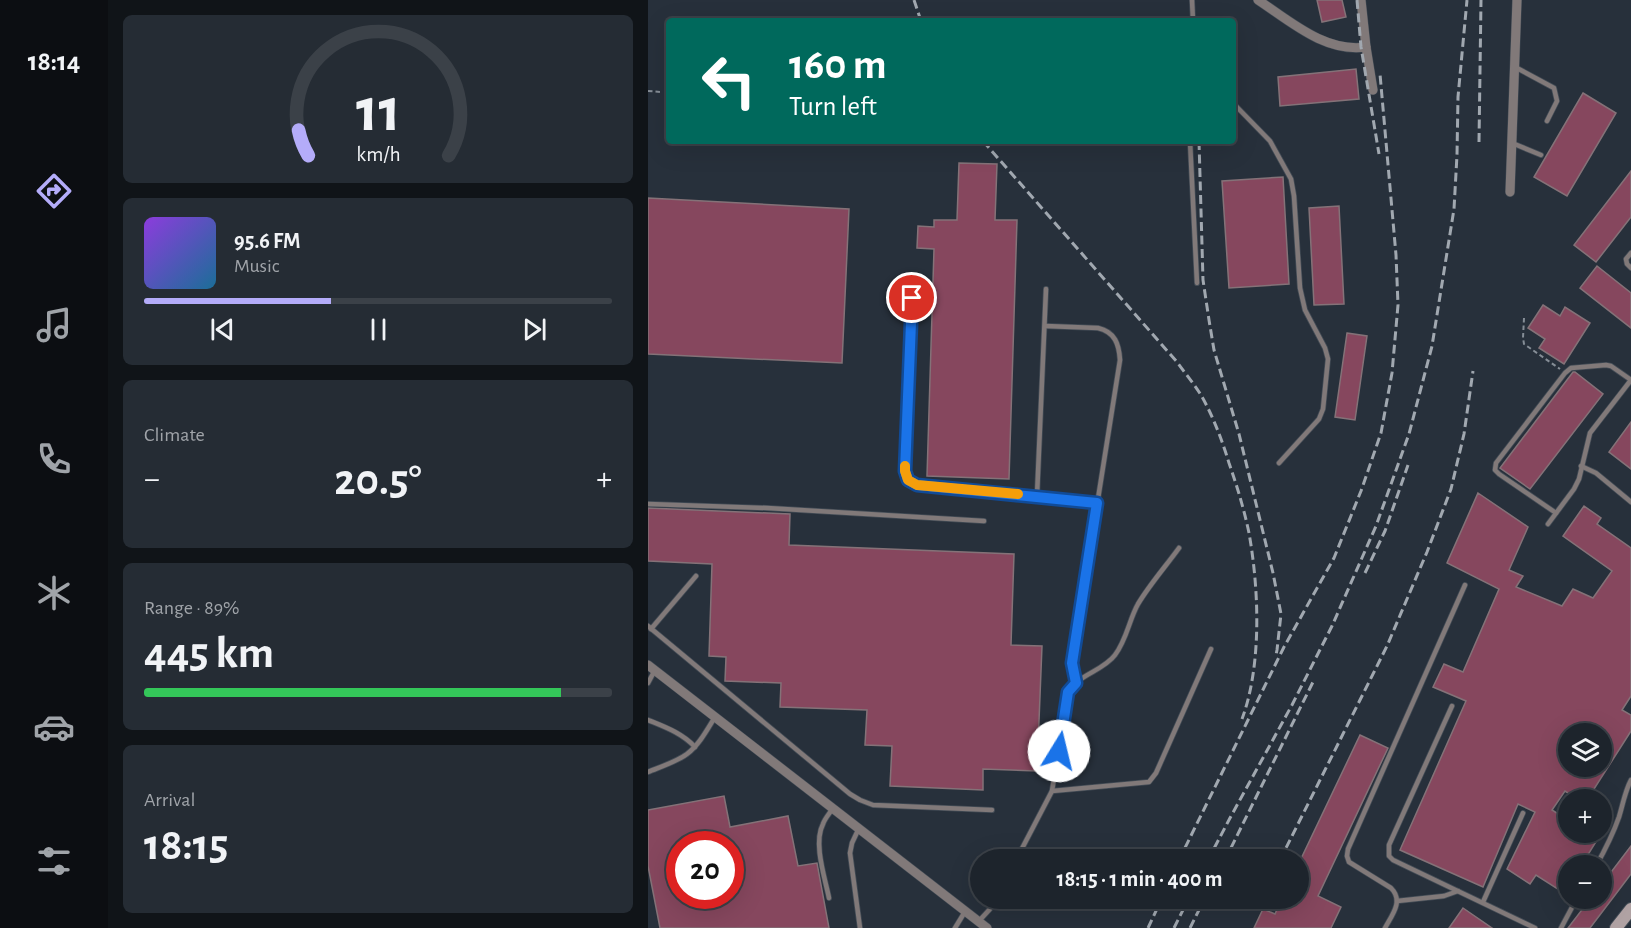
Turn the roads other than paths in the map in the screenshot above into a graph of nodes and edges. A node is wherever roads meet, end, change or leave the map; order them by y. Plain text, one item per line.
1 (1192, 0) edge
2 (1258, 0) edge
3 (1361, 0) edge
4 (1517, 0) edge
5 (1192, 18) edge
6 (1366, 47) junction
7 (1515, 67) junction
8 (1372, 90) dead end
9 (1236, 106) edge
10 (1547, 121) dead end
11 (1512, 143) junction
12 (1190, 144) edge
13 (1541, 155) dead end
14 (1510, 192) dead end
15 (1631, 253) edge
16 (1631, 268) edge
17 (913, 276) dead end
18 (1197, 283) dead end
19 (1046, 289) dead end
20 (1045, 326) junction
21 (1631, 380) edge
22 (1278, 463) dead end
23 (1581, 466) junction
24 (1037, 496) junction
25 (1630, 500) edge
26 (1097, 503) junction
27 (648, 504) edge
28 (1556, 513) junction
29 (984, 521) dead end
30 (1548, 524) dead end
31 (1179, 548) dead end
32 (696, 576) dead end
33 (1465, 585) dead end
34 (650, 627) edge
35 (1211, 649) dead end
36 (652, 668) edge
37 (648, 682) edge
38 (1076, 683) junction
39 (1452, 706) dead end
40 (715, 717) junction
41 (648, 720) edge
42 (695, 747) junction
43 (648, 772) edge
44 (1631, 780) edge
45 (1052, 791) junction
46 (833, 808) junction
47 (992, 810) dead end
48 (1522, 813) dead end
49 (859, 828) junction
50 (1022, 849) edge
51 (1602, 855) edge
52 (1458, 891) junction
53 (829, 898) dead end
54 (1397, 901) junction
55 (1483, 902) junction
56 (990, 909) edge
57 (1571, 909) edge
58 (1631, 909) edge
59 (966, 910) junction
60 (979, 921) junction
61 (860, 928) edge
62 (955, 928) edge
63 (987, 928) edge
64 (1384, 928) edge
65 (1535, 928) edge
66 (1561, 928) edge
67 (1616, 928) edge

1 - 5 lane
2 - 6 street
3 - 6 street
4 - 7 street
6 - 8 street
7 - 10 lane
7 - 11 street
9 - 22 lane
11 - 13 lane
11 - 14 street
12 - 18 lane
15 - 16 lane
17 - 24 lane
19 - 20 lane
20 - 24 lane
20 - 26 lane
21 - 23 lane
21 - 28 lane
23 - 25 lane
23 - 28 lane
24 - 26 lane
26 - 38 lane
27 - 29 lane
28 - 30 lane
31 - 38 lane
32 - 34 lane
33 - 54 lane
34 - 47 lane
35 - 45 lane
36 - 37 lane
36 - 40 street
38 - 45 lane
39 - 52 lane
40 - 42 lane
40 - 46 street
41 - 42 lane
42 - 43 lane
44 - 51 lane
45 - 50 lane
46 - 49 street
46 - 53 lane
48 - 55 lane
49 - 59 street
49 - 61 lane
52 - 54 lane
52 - 55 lane
54 - 64 lane
55 - 65 lane
56 - 60 lane
57 - 66 lane
58 - 67 main road
59 - 60 street
59 - 62 lane
60 - 63 street

